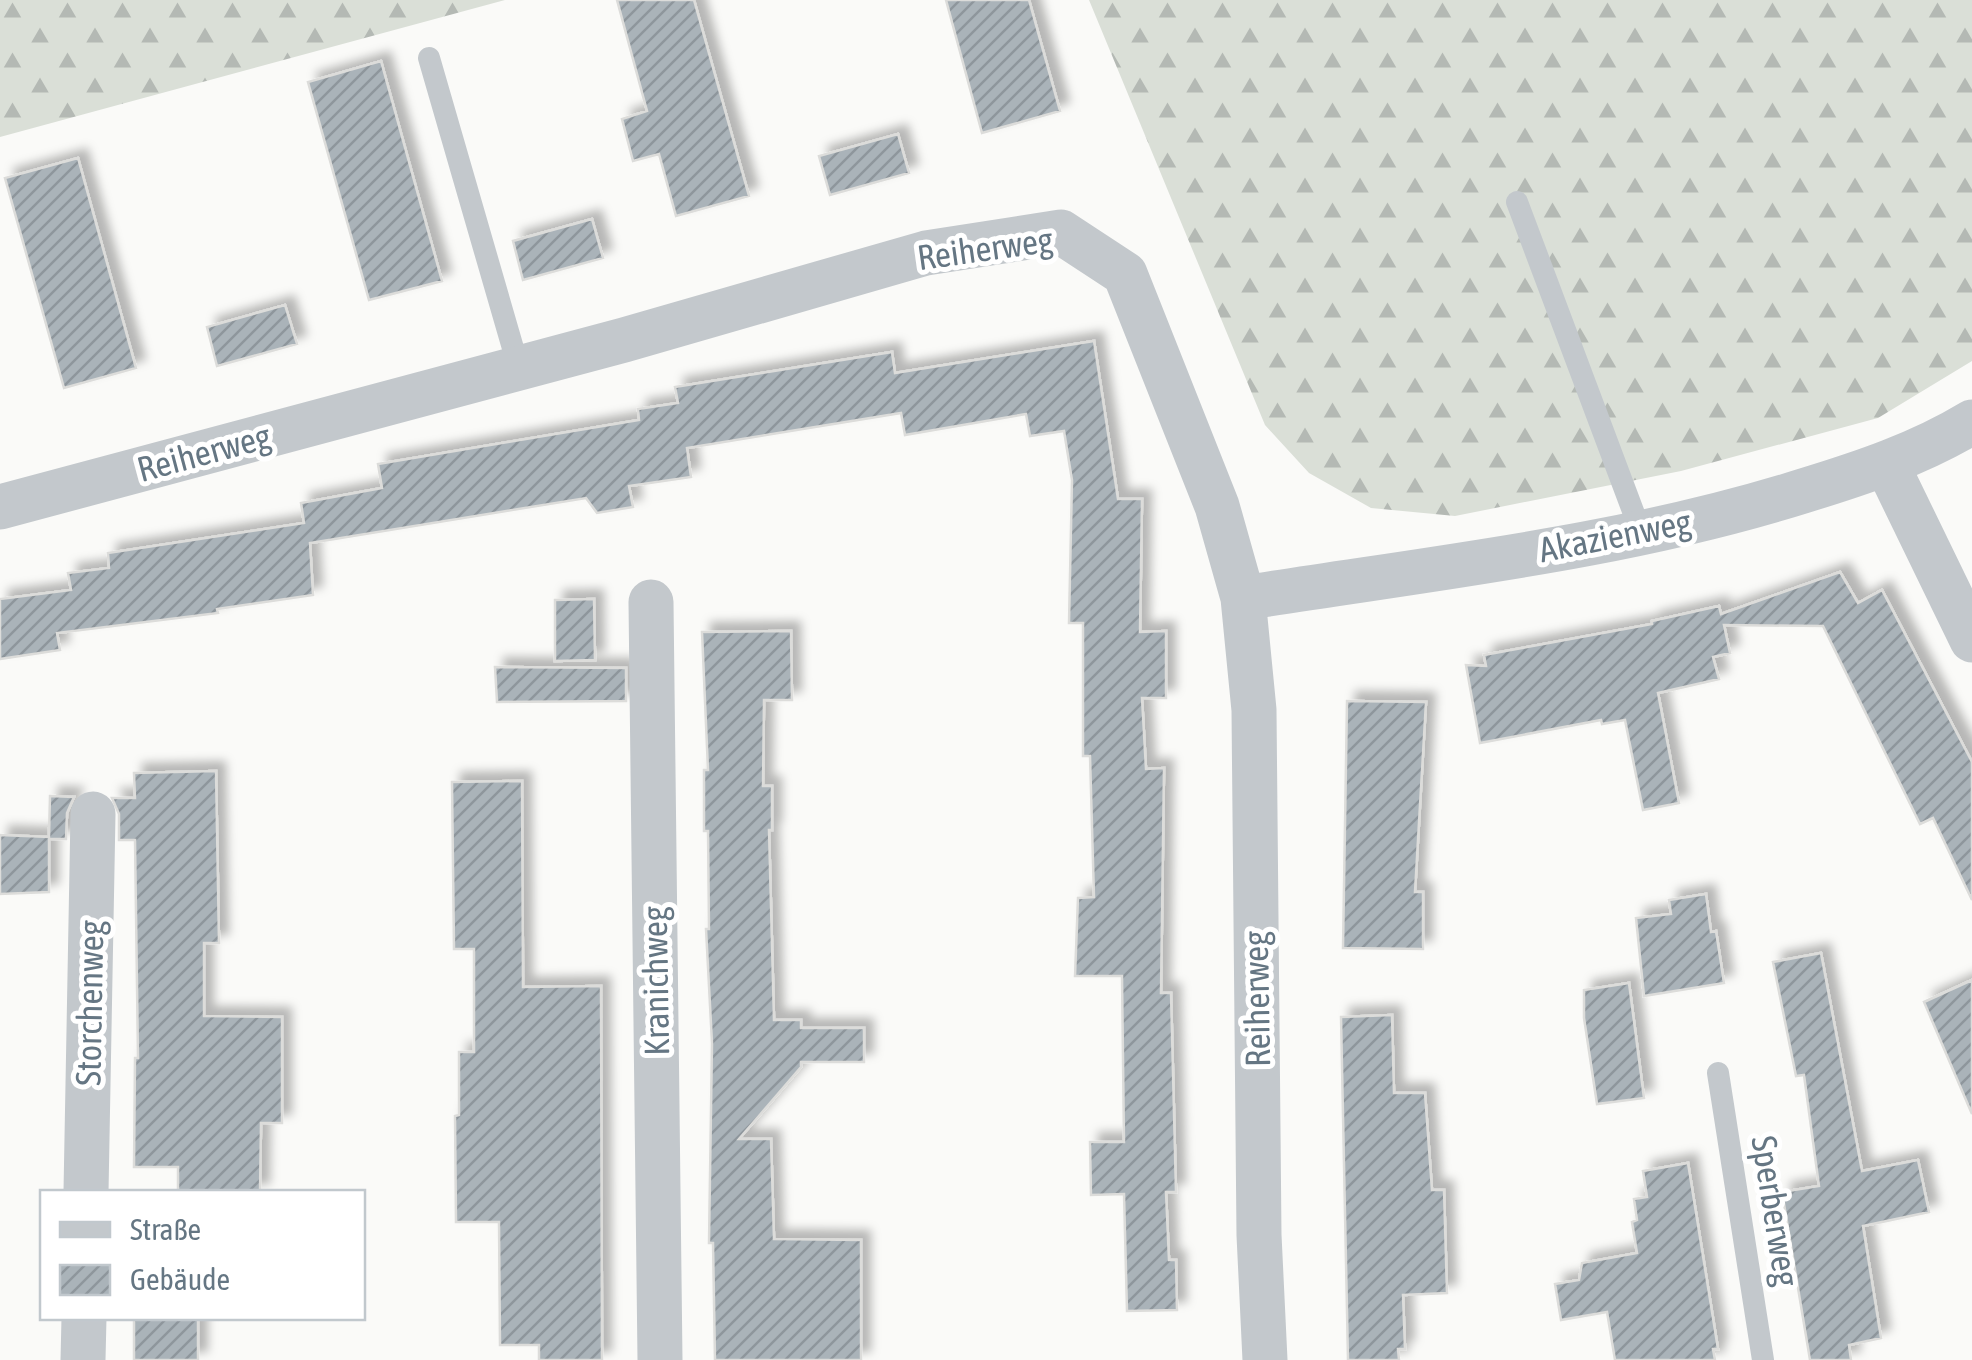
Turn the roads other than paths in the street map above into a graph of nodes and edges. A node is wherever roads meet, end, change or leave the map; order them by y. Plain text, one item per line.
1 (430, 58) dead end
2 (1517, 202) dead end
3 (519, 368) junction
4 (1972, 422) edge
5 (1887, 465) junction
6 (0, 507) edge
7 (1642, 535) junction
8 (1243, 598) junction
9 (652, 602) dead end
10 (1972, 640) edge
11 (93, 814) dead end
12 (1718, 1073) dead end
13 (86, 1190) edge
14 (84, 1320) edge
15 (83, 1360) edge
16 (660, 1360) edge
17 (1265, 1360) edge
18 (1764, 1360) edge

1 - 3 lane
2 - 7 lane
3 - 6 street, Reiherweg
3 - 8 street, Reiherweg
4 - 5 street, Akazienweg
5 - 7 street, Akazienweg
5 - 10 street
7 - 8 street, Akazienweg
8 - 17 street, Reiherweg
9 - 16 street, Kranichweg
11 - 13 street, Storchenweg
12 - 18 lane, Sperberweg
14 - 15 street

